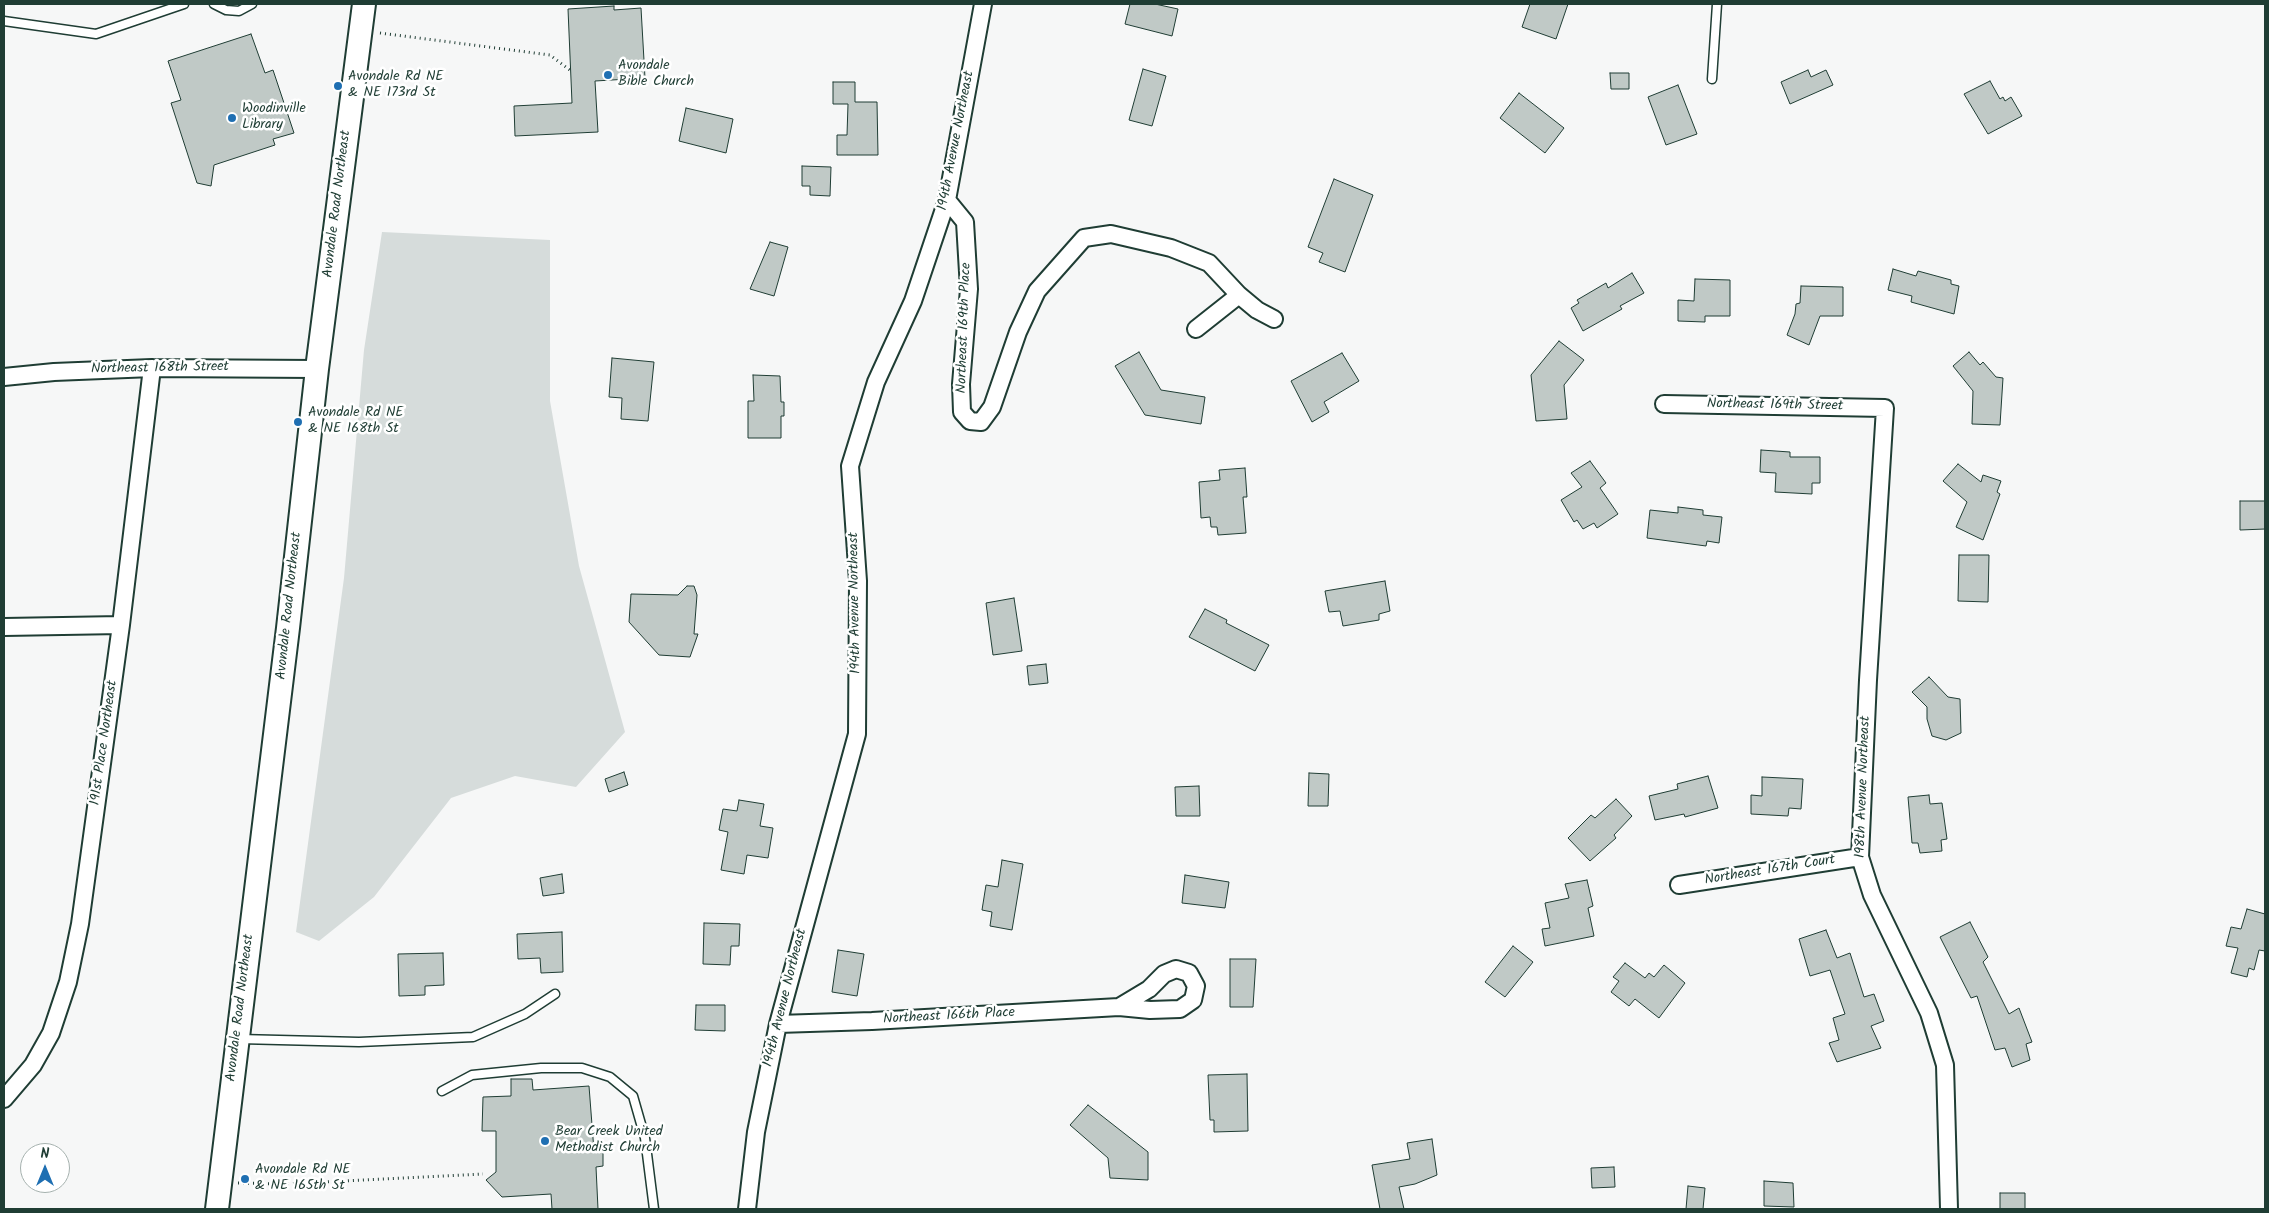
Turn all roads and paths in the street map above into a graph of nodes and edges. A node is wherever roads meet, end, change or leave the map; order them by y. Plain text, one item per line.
1 (184, 4) edge
2 (214, 4) edge
3 (252, 4) edge
4 (364, 4) edge
5 (983, 4) edge
6 (1716, 4) edge
7 (4, 20) edge
8 (376, 33) dead end
9 (571, 71) dead end
10 (1712, 79) dead end
11 (948, 200) junction
12 (1239, 295) junction
13 (1274, 319) dead end
14 (1196, 329) dead end
15 (152, 368) junction
16 (317, 369) junction
17 (4, 377) edge
18 (1664, 404) dead end
19 (1885, 408) joint
20 (121, 625) junction
21 (4, 627) edge
22 (1860, 857) junction
23 (1679, 885) dead end
24 (555, 994) dead end
25 (1119, 1007) dead end
26 (778, 1024) junction
27 (237, 1039) junction
28 (442, 1091) dead end
29 (4, 1099) edge
30 (483, 1174) dead end
31 (220, 1183) junction
32 (217, 1209) edge
33 (654, 1209) edge
34 (747, 1209) edge
35 (1949, 1209) edge

1 - 7 lane
2 - 3 lane
4 - 16 main road, Avondale Road Northeast
5 - 11 street, 194th Avenue Northeast
6 - 10 lane
8 - 9 path
11 - 12 street, Northeast 169th Place
11 - 26 street, 194th Avenue Northeast
12 - 13 street, Northeast 169th Place
12 - 14 street
15 - 16 street, Northeast 168th Street
15 - 17 street, Northeast 168th Street
15 - 20 street, 191st Place Northeast
16 - 27 main road, Avondale Road Northeast
18 - 19 street, Northeast 169th Street
19 - 22 street, 198th Avenue Northeast
20 - 21 street
20 - 29 street, 191st Place Northeast
22 - 23 street, Northeast 167th Court
22 - 35 street, 198th Avenue Northeast
24 - 27 lane
25 - 26 street, Northeast 166th Place
26 - 34 street, 194th Avenue Northeast
27 - 31 main road, Avondale Road Northeast
28 - 33 lane
30 - 31 path
31 - 32 main road, Avondale Road Northeast

